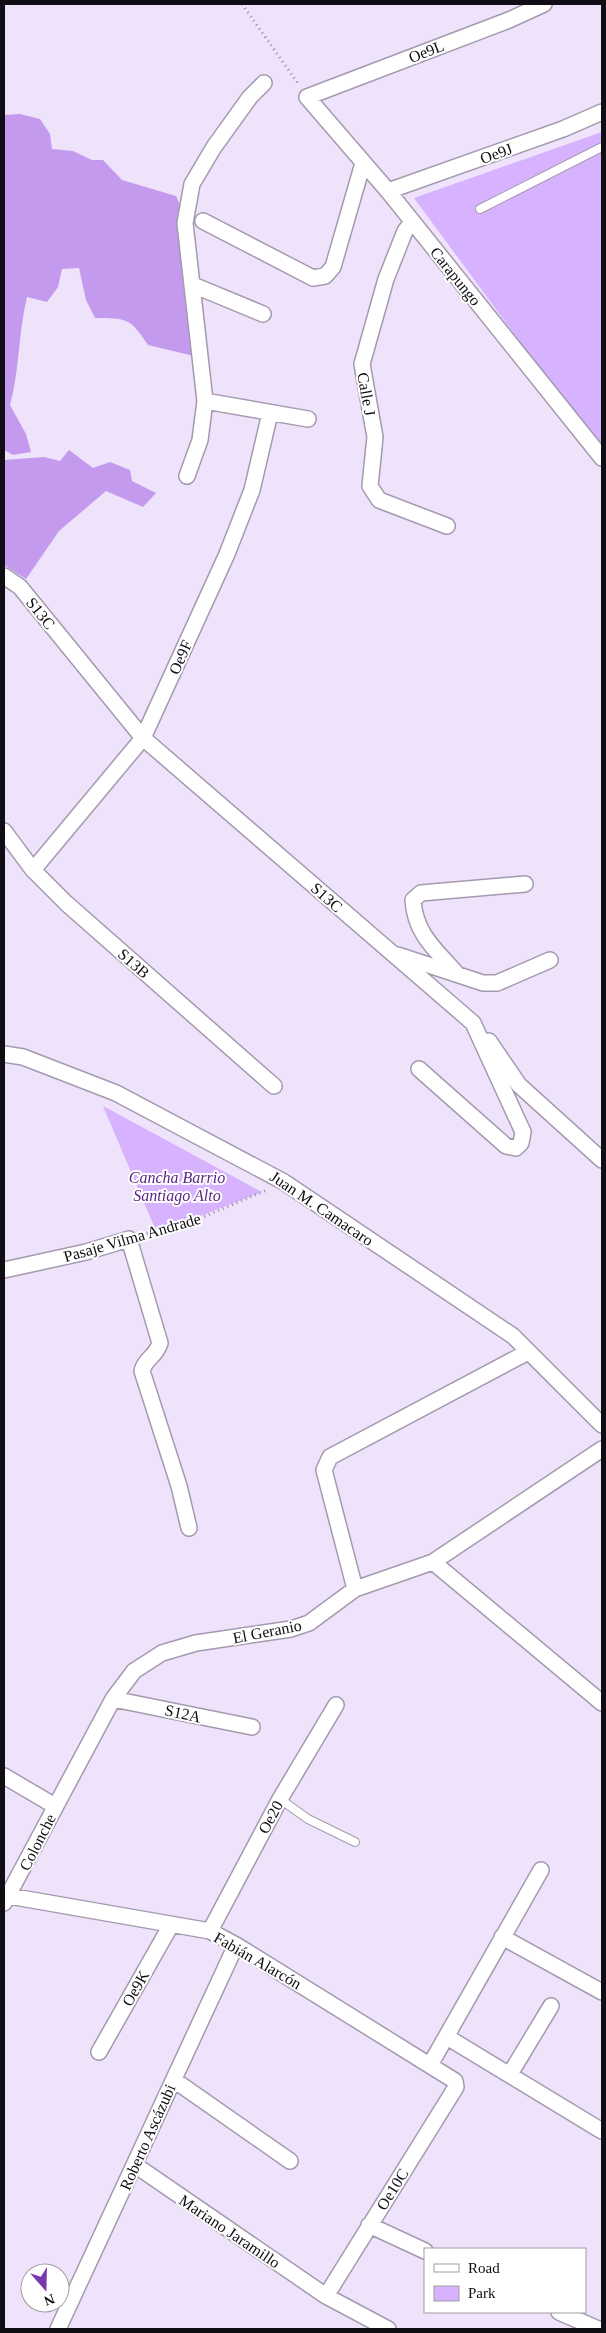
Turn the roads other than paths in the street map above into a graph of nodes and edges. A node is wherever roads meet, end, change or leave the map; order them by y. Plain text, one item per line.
1 (544, 4) edge
2 (264, 83) dead end
3 (307, 97) joint
4 (602, 112) edge
5 (602, 147) edge
6 (363, 163) junction
7 (388, 191) junction
8 (480, 209) dead end
9 (203, 222) dead end
10 (412, 222) junction
11 (193, 285) junction
12 (263, 314) dead end
13 (205, 401) junction
14 (270, 413) junction
15 (308, 419) dead end
16 (602, 458) edge
17 (187, 476) dead end
18 (447, 526) dead end
19 (4, 576) edge
20 (143, 738) junction
21 (4, 831) edge
22 (33, 870) junction
23 (525, 884) dead end
24 (392, 953) junction
25 (550, 960) dead end
26 (457, 974) junction
27 (473, 1023) junction
28 (4, 1054) edge
29 (419, 1069) dead end
30 (274, 1086) dead end
31 (602, 1160) edge
32 (4, 1270) edge
33 (528, 1352) junction
34 (602, 1425) edge
35 (602, 1448) edge
36 (189, 1528) dead end
37 (433, 1562) junction
38 (354, 1589) junction
39 (596, 1692) edge
40 (113, 1699) junction
41 (602, 1704) edge
42 (336, 1706) dead end
43 (252, 1727) dead end
44 (4, 1776) edge
45 (280, 1799) junction
46 (55, 1806) junction
47 (355, 1842) dead end
48 (541, 1870) dead end
49 (6, 1900) edge
50 (171, 1925) junction
51 (210, 1932) junction
52 (502, 1938) junction
53 (236, 1945) junction
54 (602, 1992) edge
55 (551, 2006) dead end
56 (447, 2037) junction
57 (99, 2052) dead end
58 (430, 2065) junction
59 (510, 2074) junction
60 (174, 2080) junction
61 (454, 2081) joint
62 (602, 2131) edge
63 (290, 2161) dead end
64 (135, 2166) junction
65 (369, 2225) junction
66 (424, 2251) edge
67 (326, 2296) junction
68 (561, 2313) edge
69 (58, 2329) edge
70 (388, 2329) edge
71 (598, 2329) edge

1 - 3 street, Oe9L
2 - 11 street
3 - 6 street, Carapungo
4 - 7 street, Oe9J
5 - 8 lane
6 - 7 street, Carapungo
6 - 9 street
7 - 10 street, Carapungo
10 - 16 street, Carapungo
10 - 18 street, Calle J
11 - 12 street
11 - 13 street
13 - 14 street
13 - 17 street
14 - 15 street
14 - 20 street, Oe9F
19 - 20 street, S13C
20 - 22 street, Oe9F
20 - 24 street, S13C
21 - 22 street, S13B
22 - 30 street, S13B
23 - 26 street
24 - 26 street
24 - 27 street, S13C
25 - 26 street
27 - 29 street, S13C
27 - 31 street
28 - 33 street, Juan M. Camacaro
32 - 36 street, Pasaje Vilma Andrade
33 - 34 street, Juan M. Camacaro
33 - 38 street
35 - 37 street, El Geranio
37 - 38 street, El Geranio
37 - 39 street
38 - 40 street, El Geranio
39 - 41 street
40 - 43 street, S12A
40 - 46 street, El Geranio
42 - 45 street, Oe20
44 - 46 street
45 - 47 lane
45 - 51 street, Oe20
46 - 49 street, Colonche
48 - 52 street
49 - 50 street, Fabián Alarcón
50 - 51 street, Fabián Alarcón
50 - 57 street, Oe9K
51 - 53 street, Fabián Alarcón
52 - 54 street
52 - 56 street
53 - 58 street, Fabián Alarcón
53 - 60 street, Roberto Ascázubi
55 - 59 street
56 - 58 street
56 - 59 street
58 - 61 street, Fabián Alarcón
59 - 62 street
60 - 63 street
60 - 64 street, Roberto Ascázubi
61 - 65 street, Oe10C
64 - 67 street, Mariano Jaramillo
64 - 69 street, Roberto Ascázubi
65 - 66 street
65 - 67 street, Oe10C
67 - 70 street, Mariano Jaramillo
68 - 71 street

